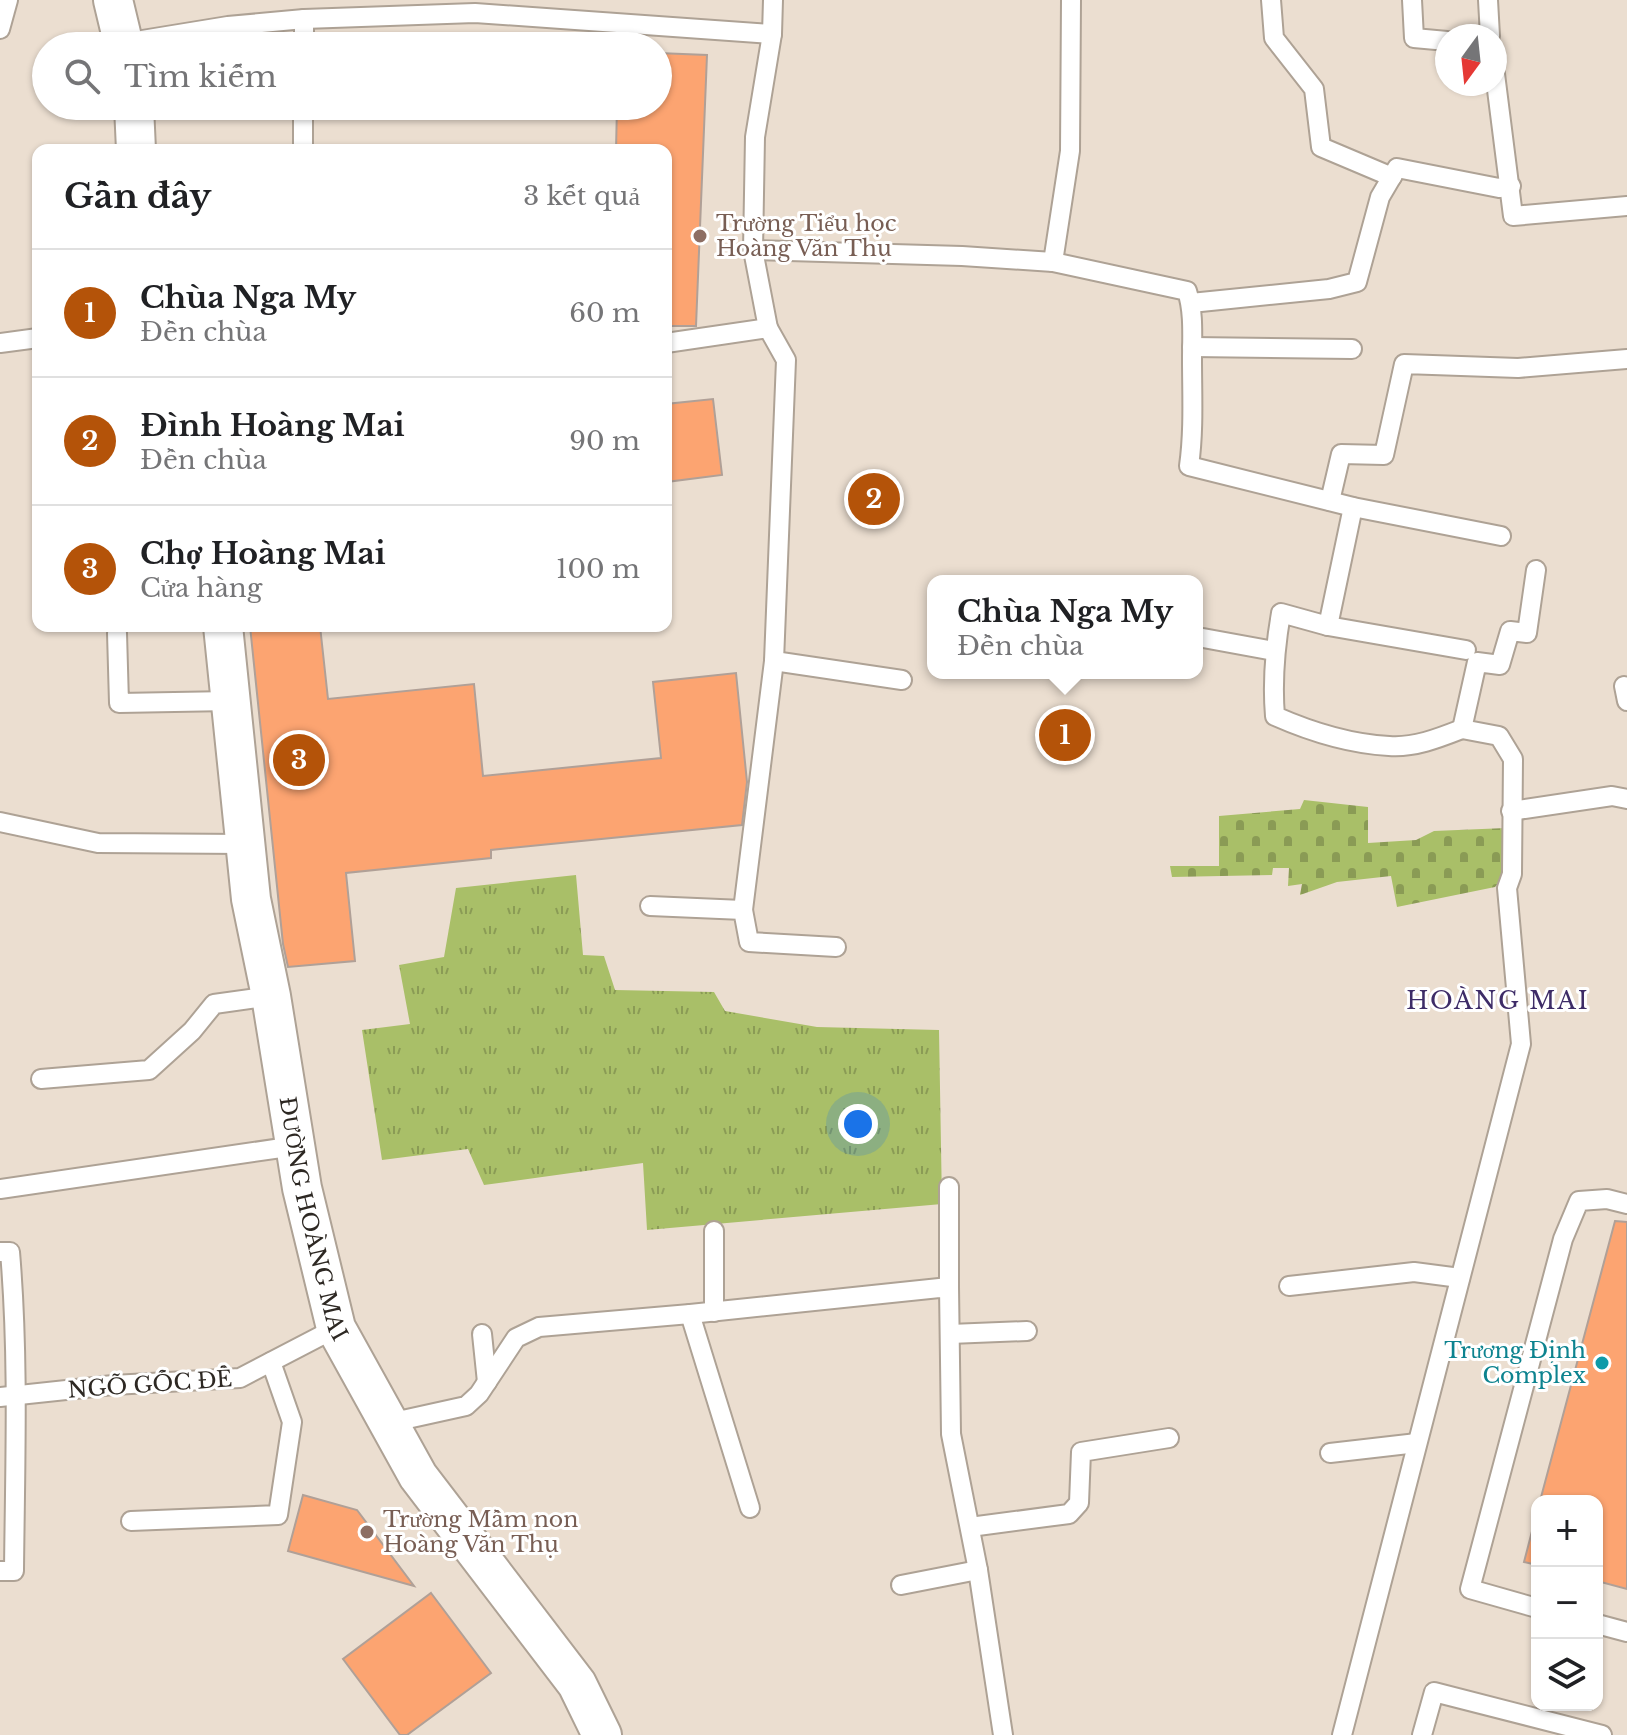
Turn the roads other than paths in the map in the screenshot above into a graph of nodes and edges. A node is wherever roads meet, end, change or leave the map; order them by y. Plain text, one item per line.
1 (8, 0) edge
2 (113, 0) edge
3 (773, 0) edge
4 (1071, 0) edge
5 (1271, 0) edge
6 (1412, 0) edge
7 (1488, 0) edge
8 (304, 19) junction
9 (1489, 24) edge
10 (0, 29) edge
11 (121, 32) edge
12 (195, 32) edge
13 (304, 32) edge
14 (772, 34) junction
15 (1435, 40) edge
16 (1498, 96) edge
17 (135, 120) edge
18 (303, 120) edge
19 (136, 144) edge
20 (303, 144) edge
21 (1392, 177) junction
22 (1511, 186) junction
23 (1627, 206) edge
24 (753, 250) junction
25 (1053, 262) junction
26 (1191, 303) junction
27 (768, 328) junction
28 (32, 339) edge
29 (672, 342) edge
30 (0, 343) edge
31 (1192, 347) junction
32 (1352, 349) dead end
33 (1627, 359) edge
34 (1330, 501) junction
35 (1353, 507) junction
36 (1501, 536) dead end
37 (1536, 570) dead end
38 (1328, 626) junction
39 (224, 632) edge
40 (117, 633) dead end
41 (1203, 638) dead end
42 (1466, 650) dead end
43 (1274, 651) junction
44 (774, 661) junction
45 (902, 680) dead end
46 (230, 701) junction
47 (1462, 729) junction
48 (1627, 799) edge
49 (1511, 811) junction
50 (0, 822) edge
51 (245, 844) junction
52 (650, 906) dead end
53 (743, 910) junction
54 (836, 947) dead end
55 (271, 996) junction
56 (41, 1079) dead end
57 (295, 1146) junction
58 (949, 1187) dead end
59 (0, 1189) edge
60 (1627, 1204) edge
61 (714, 1231) dead end
62 (0, 1252) edge
63 (1460, 1278) junction
64 (1289, 1286) dead end
65 (949, 1287) junction
66 (714, 1312) junction
67 (690, 1314) junction
68 (336, 1328) junction
69 (1027, 1331) dead end
70 (482, 1334) dead end
71 (950, 1334) junction
72 (271, 1362) junction
73 (487, 1382) junction
74 (8, 1396) edge
75 (389, 1423) junction
76 (1169, 1438) dead end
77 (1417, 1443) junction
78 (1330, 1453) dead end
79 (8, 1500) edge
80 (750, 1508) dead end
81 (131, 1521) dead end
82 (970, 1527) junction
83 (978, 1570) junction
84 (0, 1571) edge
85 (901, 1585) dead end
86 (1531, 1606) edge
87 (1603, 1626) edge
88 (1627, 1632) edge
89 (602, 1735) edge
90 (1003, 1735) edge
91 (1342, 1735) edge
92 (1422, 1735) edge
93 (1602, 1735) edge

1 - 10 lane
2 - 11 street
3 - 14 lane
4 - 25 lane
5 - 21 lane
6 - 15 lane
7 - 9 lane
8 - 12 lane
8 - 13 lane
8 - 14 lane
14 - 24 lane
16 - 22 lane
17 - 19 street
18 - 20 lane
21 - 22 lane
21 - 26 lane
22 - 23 lane
24 - 25 lane
24 - 27 lane
25 - 26 lane
26 - 31 lane
27 - 29 lane
27 - 44 lane
28 - 30 lane
31 - 32 lane
31 - 34 lane
33 - 34 lane
34 - 35 lane
35 - 36 lane
35 - 38 lane
37 - 47 lane
38 - 42 lane
38 - 43 lane
39 - 46 street, ĐƯỜNG HOÀNG MAI
40 - 46 lane
41 - 43 lane
43 - 47 lane
44 - 45 lane
44 - 53 lane
46 - 51 street, ĐƯỜNG HOÀNG MAI
47 - 49 lane
48 - 49 lane
49 - 63 lane
50 - 51 lane
51 - 55 street, ĐƯỜNG HOÀNG MAI
52 - 53 lane
53 - 54 lane
55 - 56 lane
55 - 57 street, ĐƯỜNG HOÀNG MAI
57 - 59 lane
57 - 68 street, ĐƯỜNG HOÀNG MAI
58 - 65 lane
60 - 86 lane
61 - 66 lane
62 - 74 lane
63 - 64 lane
63 - 77 lane
65 - 66 lane
65 - 71 lane
66 - 67 lane
67 - 73 lane
67 - 80 lane
68 - 72 lane, NGÕ GỐC ĐỀ
68 - 75 street, ĐƯỜNG HOÀNG MAI
69 - 71 lane
70 - 73 lane
71 - 82 lane
72 - 74 lane, NGÕ GỐC ĐỀ
72 - 81 lane
73 - 75 lane
74 - 79 lane
75 - 89 street, ĐƯỜNG HOÀNG MAI
76 - 82 lane
77 - 78 lane
77 - 91 lane
79 - 84 lane
82 - 83 lane
83 - 85 lane
83 - 90 lane
87 - 88 lane
92 - 93 lane

